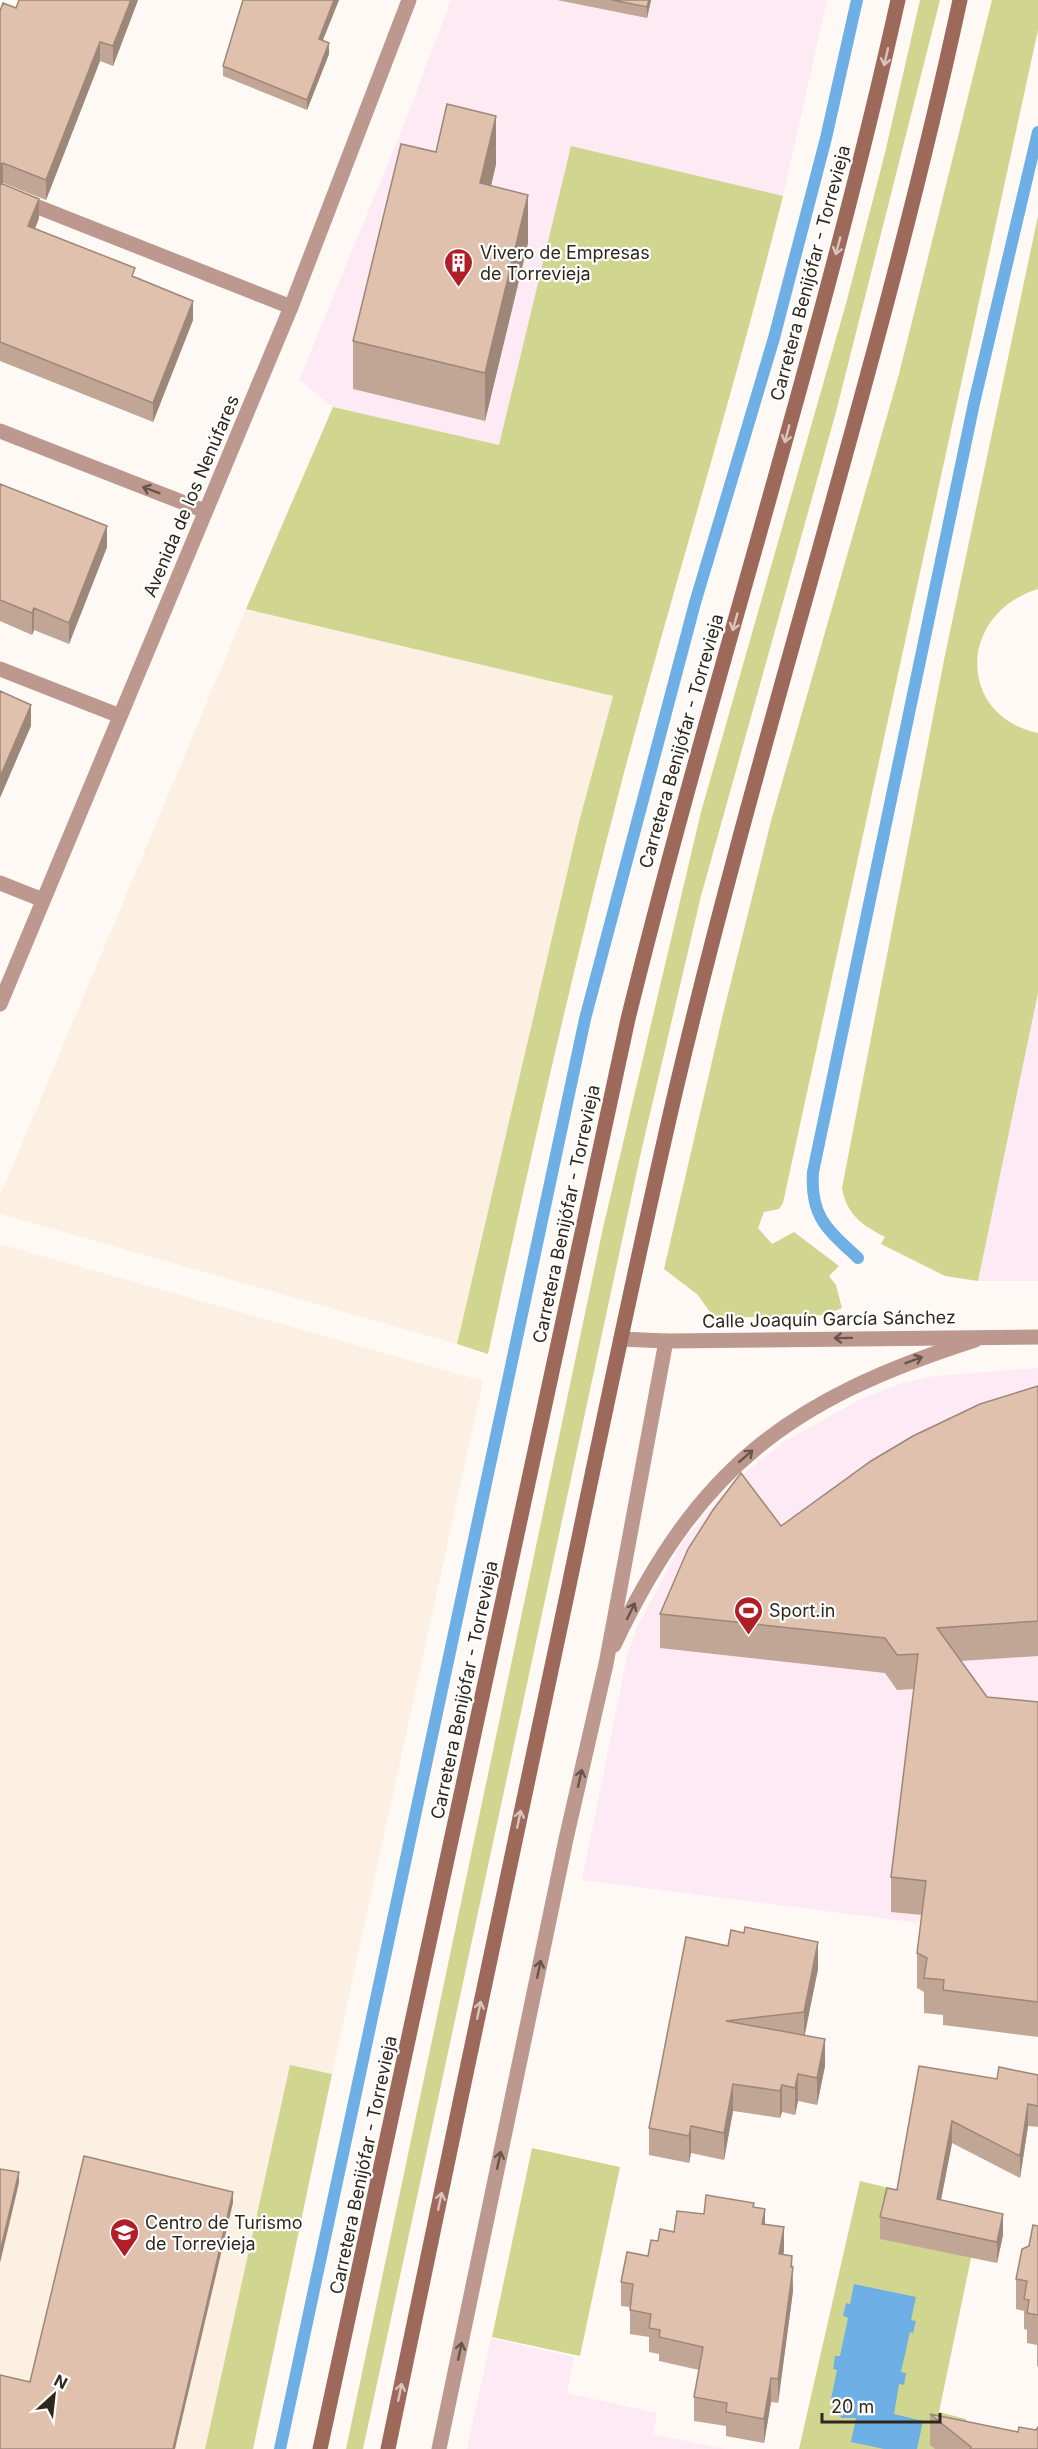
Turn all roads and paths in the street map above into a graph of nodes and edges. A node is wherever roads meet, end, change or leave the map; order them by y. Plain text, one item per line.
1 (409, 0) edge
2 (898, 0) edge
3 (960, 0) edge
4 (0, 192) edge
5 (291, 307) junction
6 (0, 431) edge
7 (205, 511) junction
8 (0, 669) edge
9 (120, 716) junction
10 (0, 883) edge
11 (43, 900) junction
12 (0, 1004) edge
13 (986, 1336) junction
14 (1038, 1337) edge
15 (621, 1339) junction
16 (666, 1341) junction
17 (606, 1664) junction
18 (320, 2449) edge
19 (388, 2449) edge
20 (439, 2449) edge

1 - 5 street, Avenida de los Nenúfares
2 -> 18 main road, Carretera Benijófar - Torrevieja
3 - 15 main road
4 - 5 street
5 - 7 street, Avenida de los Nenúfares
7 -> 6 street
7 - 9 street, Avenida de los Nenúfares
8 - 9 street
9 - 11 street, Avenida de los Nenúfares
10 - 11 street
11 - 12 street, Avenida de los Nenúfares
13 - 14 street, Calle Joaquín García Sánchez
13 -> 16 street, Calle Joaquín García Sánchez
17 -> 13 street
15 - 16 street, Calle Joaquín García Sánchez
19 -> 15 main road
16 - 17 street
20 -> 17 street

